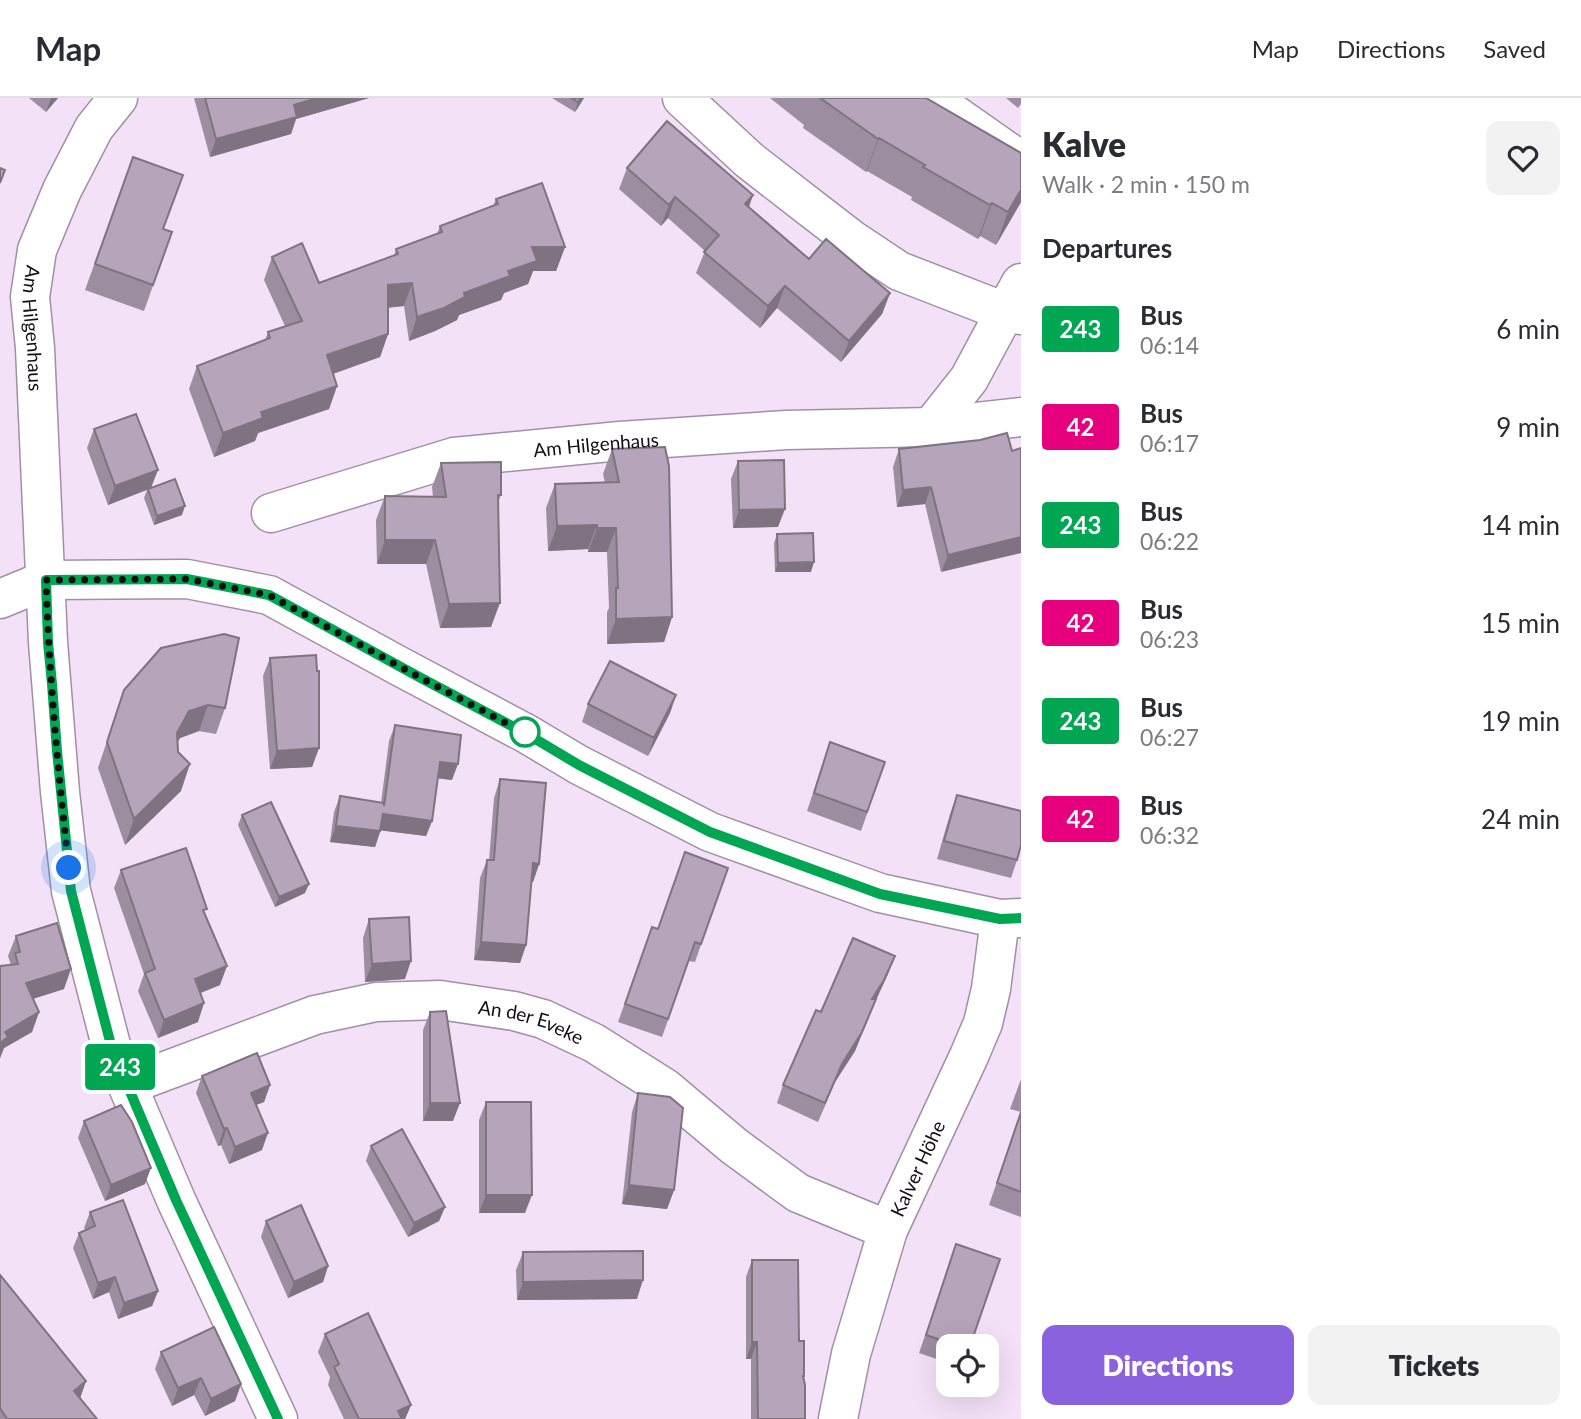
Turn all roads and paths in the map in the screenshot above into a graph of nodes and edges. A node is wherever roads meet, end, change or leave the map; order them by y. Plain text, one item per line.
1 (118, 98) edge
2 (682, 98) edge
3 (931, 98) edge
4 (1021, 161) edge
5 (1016, 303) edge
6 (1021, 417) edge
7 (931, 427) junction
8 (271, 513) dead end
9 (46, 580) junction
10 (0, 599) edge
11 (1010, 919) edge
12 (128, 1085) junction
13 (888, 1230) junction
14 (278, 1419) edge
15 (838, 1419) edge

1 - 9 street, Am Hilgenhaus
2 - 5 street
3 - 4 street
5 - 7 street
6 - 7 street, Am Hilgenhaus
7 - 8 street, Am Hilgenhaus
9 - 10 street
9 - 11 street
9 - 12 street, Am Hilgenhaus
11 - 13 street, Kalver Höhe
12 - 13 street, An der Eveke
12 - 14 street, Am Hilgenhaus
13 - 15 street, Kalver Höhe

